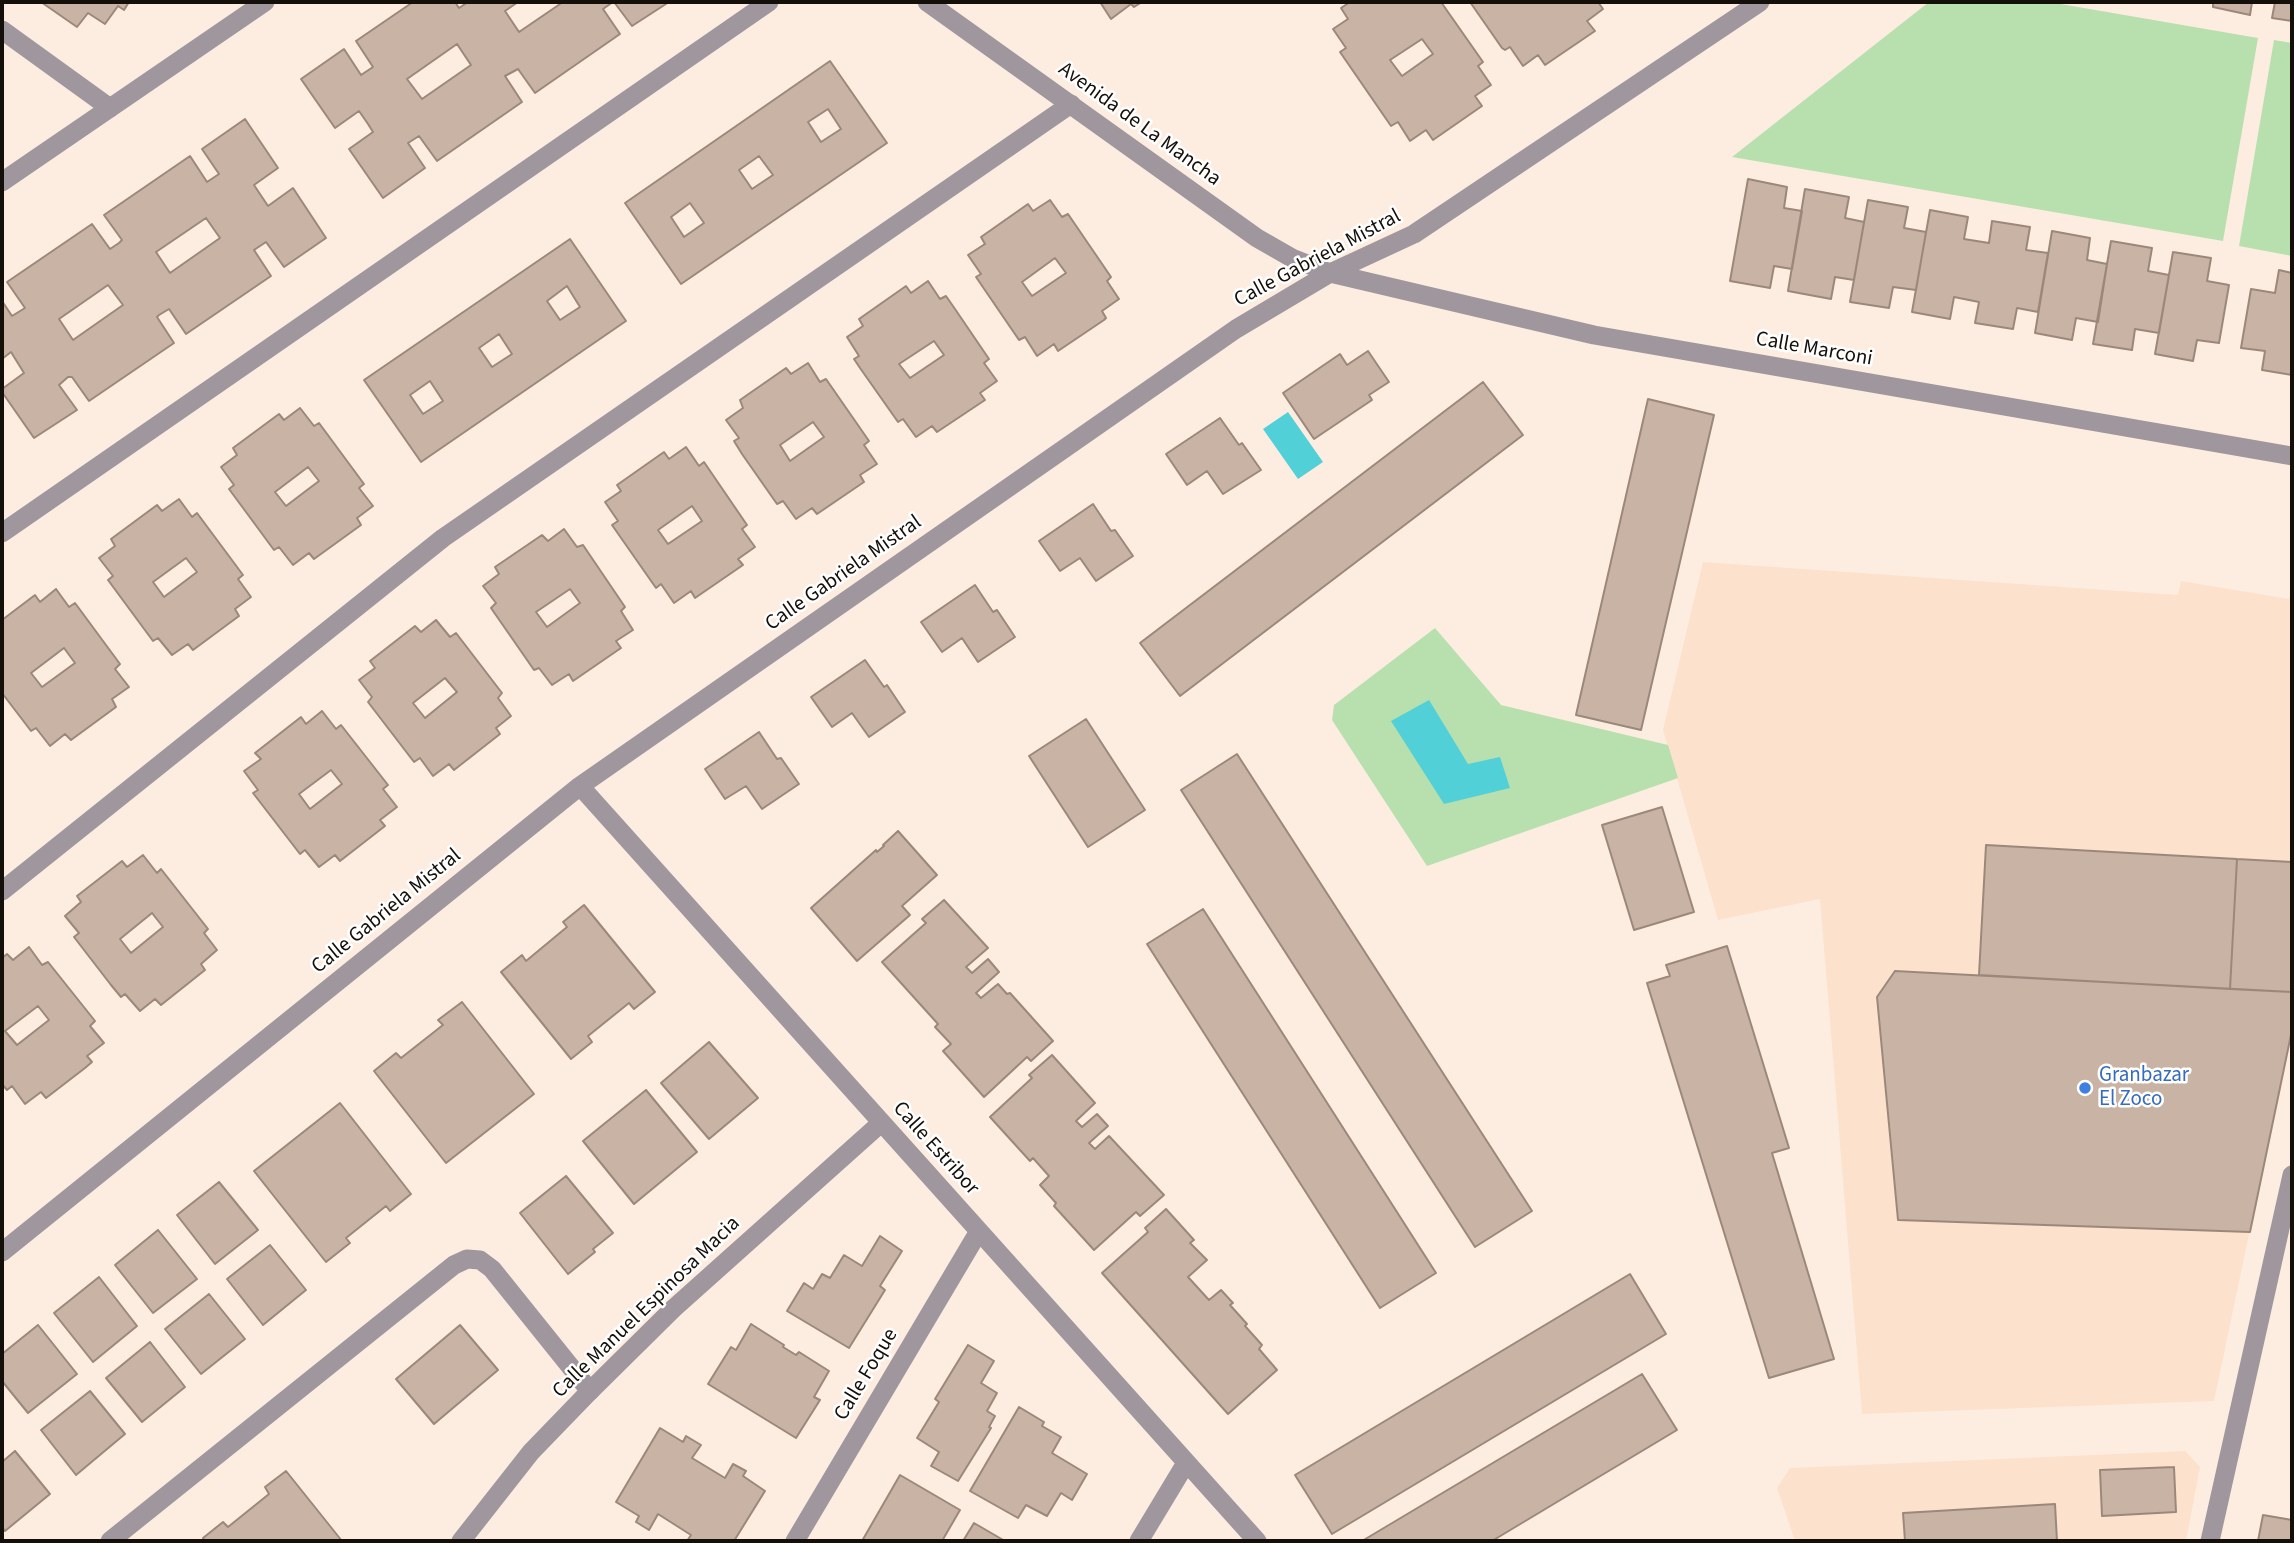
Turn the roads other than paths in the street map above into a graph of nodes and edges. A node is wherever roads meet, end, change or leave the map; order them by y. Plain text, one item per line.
1 (265, 2) edge
2 (769, 2) edge
3 (928, 2) edge
4 (1760, 2) edge
5 (2, 30) edge
6 (1071, 104) junction
7 (110, 108) junction
8 (2, 181) edge
9 (1330, 273) junction
10 (2292, 456) edge
11 (2, 533) edge
12 (580, 786) junction
13 (2, 891) edge
14 (881, 1123) junction
15 (2292, 1175) edge
16 (979, 1231) junction
17 (2, 1252) edge
18 (590, 1391) junction
19 (1186, 1462) junction
20 (110, 1541) edge
21 (461, 1541) edge
22 (794, 1541) edge
23 (1139, 1541) edge
24 (1257, 1541) edge
25 (2210, 1541) edge

1 - 7 street
2 - 11 street
3 - 6 street, Avenida de La Mancha
4 - 9 street, Calle Gabriela Mistral
5 - 7 street
6 - 9 street, Avenida de La Mancha
6 - 13 street
7 - 8 street
9 - 10 street, Calle Marconi
9 - 12 street, Calle Gabriela Mistral
12 - 14 street, Calle Estribor
12 - 17 street, Calle Gabriela Mistral
14 - 16 street, Calle Estribor
14 - 18 street, Calle Manuel Espinosa Macia
15 - 25 street
16 - 19 street, Calle Estribor
16 - 22 street, Calle Foque
18 - 20 street
18 - 21 street, Calle Manuel Espinosa Macia
19 - 23 street
19 - 24 street, Calle Estribor

